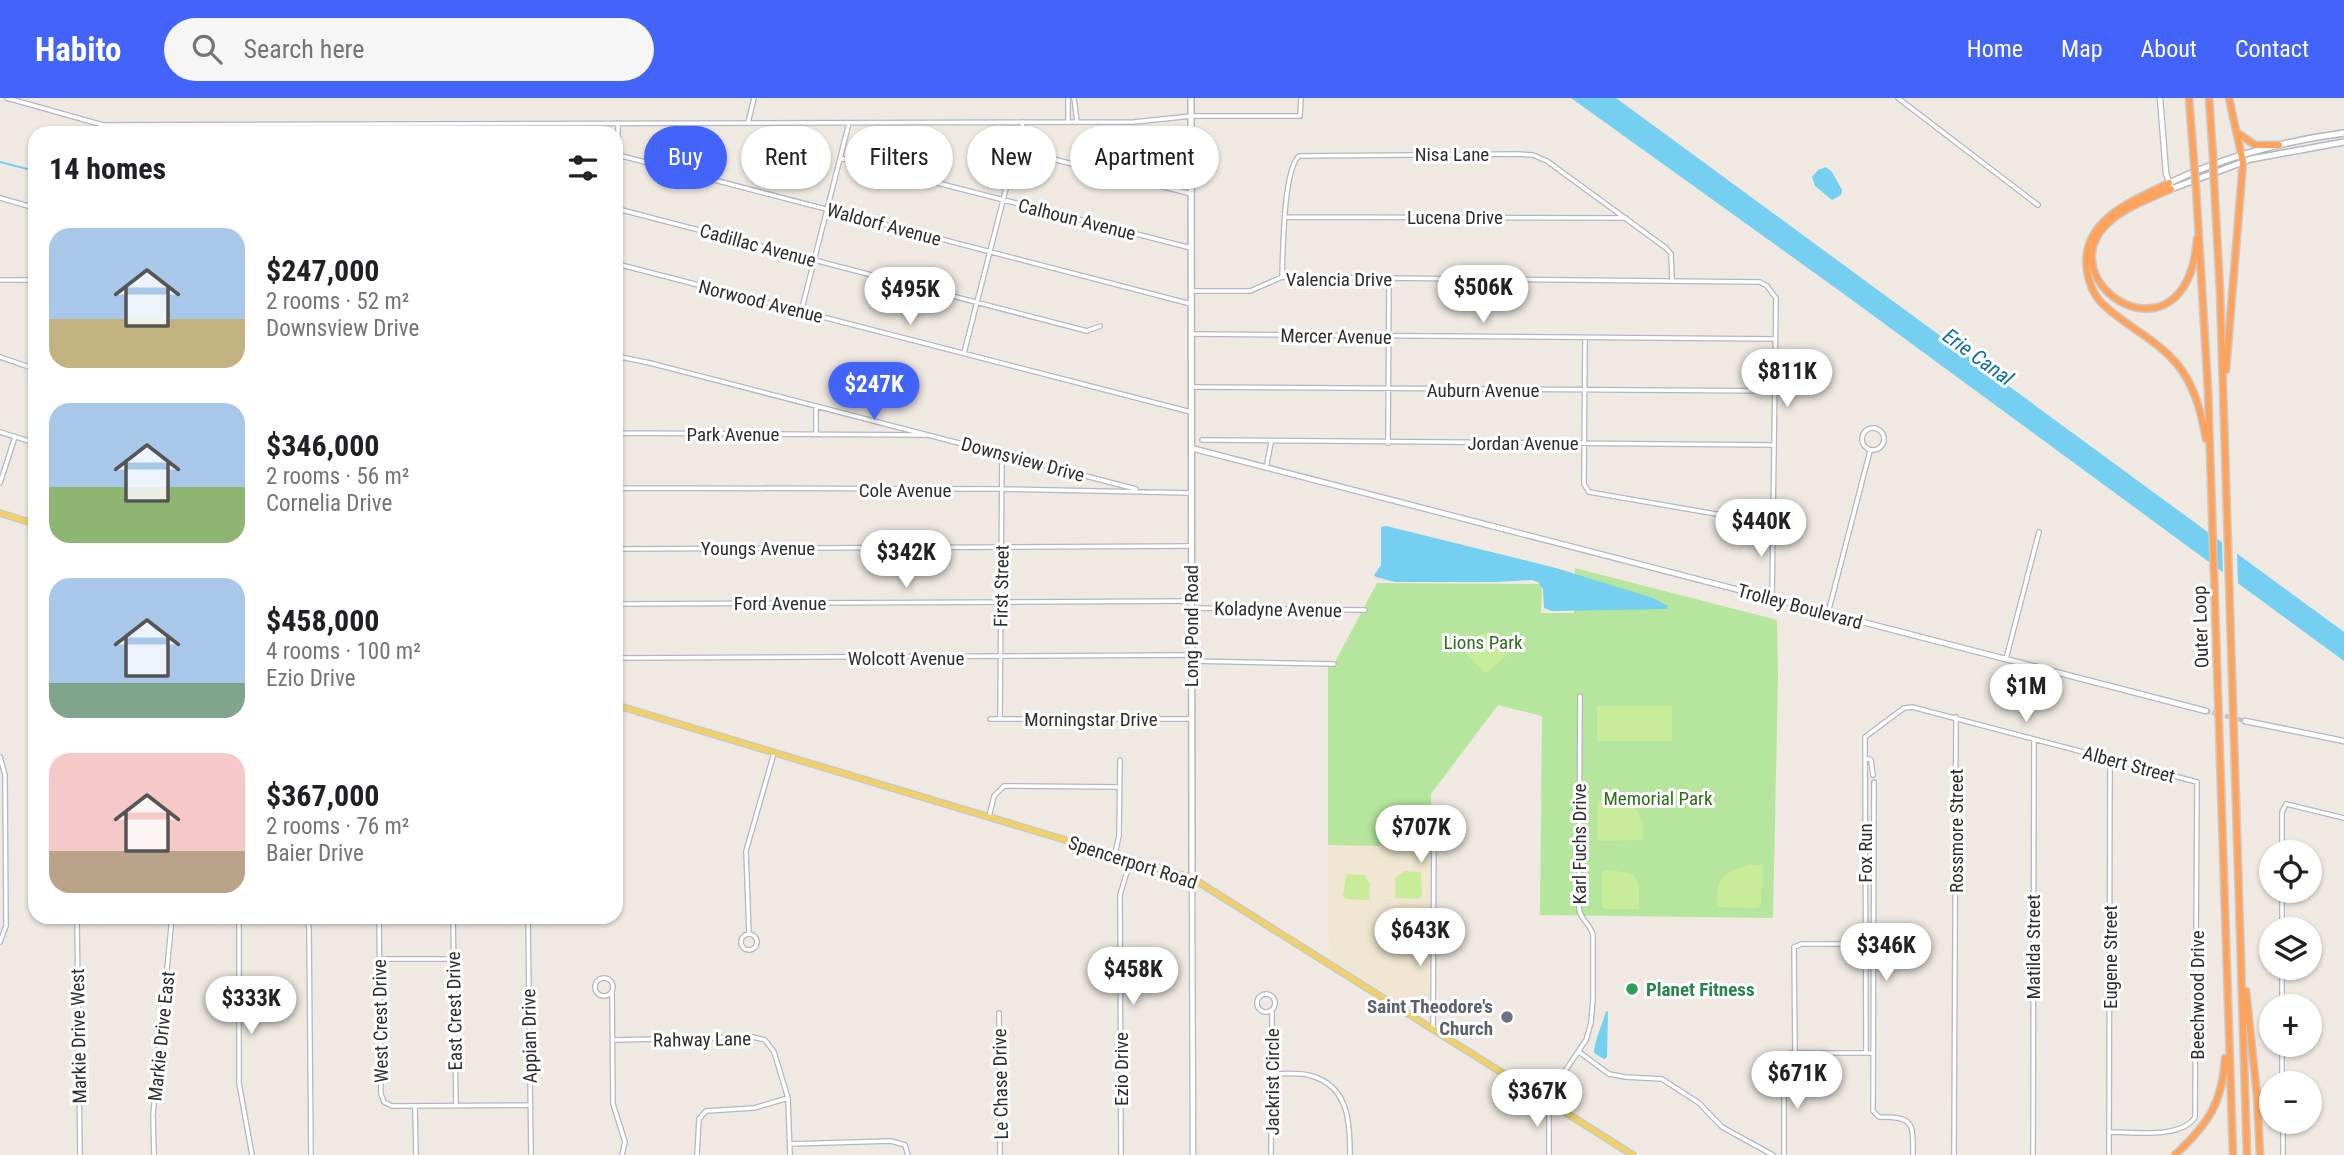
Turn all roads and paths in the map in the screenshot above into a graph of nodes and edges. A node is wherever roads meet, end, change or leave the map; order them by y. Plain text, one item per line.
1 (7, 98) edge
2 (754, 98) edge
3 (1068, 98) edge
4 (1074, 98) edge
5 (1191, 98) edge
6 (1301, 98) edge
7 (1898, 98) edge
8 (2160, 98) edge
9 (2189, 98) edge
10 (2209, 98) edge
11 (2229, 98) edge
12 (1192, 116) junction
13 (748, 122) junction
14 (849, 122) junction
15 (1023, 122) junction
16 (1068, 122) junction
17 (1077, 122) junction
18 (618, 123) joint
19 (1022, 126) edge
20 (2236, 129) junction
21 (2344, 133) edge
22 (2344, 142) edge
23 (2279, 145) junction
24 (623, 156) edge
25 (840, 158) junction
26 (2242, 158) junction
27 (1056, 159) edge
28 (2170, 186) junction
29 (1007, 189) edge
30 (1192, 194) junction
31 (0, 198) edge
32 (1004, 200) junction
33 (2038, 205) dead end
34 (28, 206) edge
35 (827, 209) junction
36 (623, 210) edge
37 (2198, 213) junction
38 (1285, 217) junction
39 (1626, 218) junction
40 (1191, 248) junction
41 (990, 251) junction
42 (814, 260) junction
43 (623, 266) edge
44 (1282, 277) junction
45 (1390, 279) junction
46 (0, 280) edge
47 (28, 280) edge
48 (1672, 280) junction
49 (1191, 291) junction
50 (977, 302) junction
51 (1191, 303) junction
52 (801, 312) junction
53 (1100, 326) dead end
54 (1190, 334) junction
55 (1389, 337) junction
56 (1585, 338) junction
57 (1775, 339) junction
58 (964, 353) junction
59 (0, 357) edge
60 (623, 358) edge
61 (28, 367) edge
62 (1191, 387) junction
63 (1388, 390) junction
64 (1585, 390) junction
65 (1775, 391) junction
66 (816, 406) junction
67 (1191, 412) junction
68 (2224, 418) junction
69 (0, 432) edge
70 (623, 433) edge
71 (816, 434) junction
72 (932, 435) junction
73 (15, 437) junction
74 (1202, 440) dead end
75 (28, 441) edge
76 (1271, 442) junction
77 (1388, 443) junction
78 (1584, 443) junction
79 (1774, 445) junction
80 (1191, 448) junction
81 (1870, 451) junction
82 (1002, 453) junction
83 (1266, 468) junction
84 (2211, 475) junction
85 (0, 484) edge
86 (623, 488) edge
87 (1002, 489) junction
88 (1143, 491) junction
89 (1191, 493) junction
90 (0, 513) edge
91 (1774, 519) junction
92 (28, 522) edge
93 (2039, 532) dead end
94 (1001, 546) junction
95 (1191, 546) junction
96 (623, 549) edge
97 (1772, 599) junction
98 (1000, 601) junction
99 (1191, 601) junction
100 (623, 604) edge
101 (1191, 608) junction
102 (1365, 610) dead end
103 (1828, 613) junction
104 (1000, 657) junction
105 (623, 658) edge
106 (1191, 658) junction
107 (2006, 660) junction
108 (1334, 664) dead end
109 (1580, 696) dead end
110 (623, 706) edge
111 (2206, 711) tunnel mouth
112 (1956, 717) junction
113 (990, 719) dead end
114 (1000, 719) junction
115 (1191, 719) junction
116 (2245, 721) tunnel mouth
117 (1865, 737) joint
118 (2034, 739) junction
119 (2344, 741) edge
120 (774, 754) junction
121 (0, 757) edge
122 (1865, 758) junction
123 (2110, 759) junction
124 (1120, 760) dead end
125 (1873, 775) dead end
126 (1874, 782) dead end
127 (2197, 782) joint
128 (1119, 787) junction
129 (1434, 811) dead end
130 (989, 817) junction
131 (2344, 818) edge
132 (2282, 840) edge
133 (1115, 853) junction
134 (1131, 858) junction
135 (1192, 878) junction
136 (77, 924) edge
137 (171, 924) edge
138 (239, 924) edge
139 (308, 924) edge
140 (379, 924) edge
141 (453, 924) edge
142 (528, 924) edge
143 (749, 934) junction
144 (0, 942) edge
145 (1866, 944) junction
146 (379, 959) junction
147 (453, 959) junction
148 (2243, 979) junction
149 (612, 990) junction
150 (2226, 1000) junction
151 (1272, 1011) junction
152 (999, 1013) dead end
153 (1433, 1029) junction
154 (613, 1040) junction
155 (1579, 1052) junction
156 (1795, 1052) junction
157 (1866, 1053) junction
158 (1873, 1053) junction
159 (1272, 1074) junction
160 (789, 1098) junction
161 (1549, 1102) junction
162 (530, 1105) junction
163 (456, 1106) junction
164 (415, 1107) junction
165 (2109, 1132) junction
166 (2283, 1134) edge
167 (790, 1144) junction
168 (80, 1155) edge
169 (154, 1155) edge
170 (252, 1155) edge
171 (311, 1155) edge
172 (416, 1155) edge
173 (531, 1155) edge
174 (622, 1155) edge
175 (698, 1155) edge
176 (790, 1155) edge
177 (908, 1155) edge
178 (1000, 1155) edge
179 (1121, 1155) edge
180 (1192, 1155) edge
181 (1271, 1155) edge
182 (1350, 1155) edge
183 (1549, 1155) edge
184 (1633, 1155) edge
185 (1773, 1155) edge
186 (1784, 1155) edge
187 (1913, 1155) edge
188 (1954, 1155) edge
189 (2033, 1155) edge
190 (2109, 1155) edge
191 (2175, 1155) edge
192 (2233, 1155) edge
193 (2247, 1155) edge
194 (2260, 1155) edge
195 (2283, 1155) edge

1 - 18 street
2 - 13 street
3 - 16 street
4 - 17 street
5 - 12 main road, Long Pond Road
6 - 12 street
7 - 33 street
8 - 28 street
9 - 37 highway, Outer Loop, bridge
10 - 68 highway, Outer Loop, bridge
11 - 20 highway
12 - 17 street
12 - 30 main road, Long Pond Road
13 - 14 street
13 - 18 street
14 - 15 street
14 - 25 street
15 - 16 street
15 - 19 street
16 - 17 street
20 - 23 highway
20 - 26 highway
21 - 23 main road
22 - 26 main road
23 - 26 main road
24 - 35 street, Waldorf Avenue
25 - 32 street, Calhoun Avenue
25 - 35 street
26 - 28 main road
26 - 68 highway
27 - 30 street
28 - 37 highway
28 - 84 highway
29 - 32 street
30 - 40 main road, Long Pond Road
31 - 34 street
32 - 40 street, Calhoun Avenue
32 - 41 street
35 - 41 street, Waldorf Avenue
35 - 42 street
36 - 42 street, Cadillac Avenue
37 - 84 highway, Outer Loop
38 - 39 street, Lucena Drive
38 - 39 street, Nisa Lane
38 - 44 street, Nisa Lane
39 - 48 street, Nisa Lane
40 - 49 main road, Long Pond Road
41 - 50 street
41 - 51 street, Waldorf Avenue
42 - 50 street, Cadillac Avenue
42 - 52 street
43 - 52 street, Norwood Avenue
44 - 45 street, Valencia Drive
44 - 49 street, Valencia Drive
45 - 48 street, Valencia Drive
45 - 55 street
46 - 47 street
48 - 57 street, Valencia Drive
49 - 51 main road, Long Pond Road
50 - 53 street, Cadillac Avenue
50 - 58 street
51 - 54 main road, Long Pond Road
52 - 58 street, Norwood Avenue
54 - 55 street, Mercer Avenue
54 - 62 main road, Long Pond Road
55 - 56 street, Mercer Avenue
55 - 63 street
56 - 57 street, Mercer Avenue
56 - 64 street
57 - 65 street
58 - 67 street, Norwood Avenue
59 - 61 street
60 - 66 street, Downsview Drive
62 - 63 street, Auburn Avenue
62 - 67 main road, Long Pond Road
63 - 64 street, Auburn Avenue
63 - 77 street
64 - 65 street, Auburn Avenue
64 - 78 street
65 - 79 street
66 - 71 street
66 - 72 street, Downsview Drive
67 - 80 main road, Long Pond Road
68 - 148 highway, Outer Loop
69 - 73 street
70 - 71 street, Park Avenue
71 - 72 street, Park Avenue
72 - 82 street, Downsview Drive
73 - 75 street
73 - 85 street
74 - 76 street, Jordan Avenue
76 - 77 street, Jordan Avenue
76 - 83 street
77 - 78 street, Jordan Avenue
78 - 79 street, Jordan Avenue
78 - 91 street
79 - 91 street
80 - 83 street, Trolley Boulevard
80 - 89 main road, Long Pond Road
81 - 81 street
81 - 103 street
82 - 87 street, First Street
82 - 88 street, Downsview Drive
83 - 97 street, Trolley Boulevard
84 - 150 highway, Outer Loop
86 - 87 street, Cole Avenue
87 - 88 street, Cole Avenue
87 - 94 street, First Street
88 - 89 street, Cole Avenue
89 - 95 main road, Long Pond Road
90 - 92 main road
91 - 97 street
93 - 107 street
94 - 95 street, Youngs Avenue
94 - 96 street, Youngs Avenue
94 - 98 street, First Street
95 - 99 main road, Long Pond Road
97 - 103 street, Trolley Boulevard
98 - 99 street, Ford Avenue
98 - 100 street, Ford Avenue
98 - 104 street, First Street
99 - 101 main road, Long Pond Road
101 - 102 street, Koladyne Avenue
101 - 106 main road, Long Pond Road
103 - 107 street, Trolley Boulevard
104 - 105 street, Wolcott Avenue
104 - 106 street, Wolcott Avenue
104 - 114 street, First Street
106 - 108 street, Wolcott Avenue
106 - 115 main road, Long Pond Road
107 - 111 street, Trolley Boulevard
109 - 155 street, Karl Fuchs Drive
110 - 120 main road, Spencerport Road
112 - 117 street, Albert Street
112 - 118 street, Albert Street
112 - 188 street, Rossmore Street
113 - 114 street, Morningstar Drive
114 - 115 street, Morningstar Drive
115 - 135 main road, Long Pond Road
116 - 119 street
117 - 122 street, Fox Run
118 - 123 street, Albert Street
118 - 189 street, Matilda Street
120 - 130 main road, Spencerport Road
120 - 143 street
121 - 144 street
122 - 125 street
122 - 145 street, Fox Run
123 - 127 street, Albert Street
123 - 165 street, Eugene Street
124 - 128 street
126 - 158 street
127 - 165 street, Beechwood Drive
128 - 130 street
128 - 133 street
129 - 153 street
130 - 133 main road, Spencerport Road
131 - 132 street
133 - 134 main road, Spencerport Road
134 - 135 main road, Spencerport Road
134 - 179 street, Ezio Drive
135 - 153 main road, Spencerport Road
135 - 180 street, Long Pond Road
136 - 168 street, Markie Drive West
137 - 169 street, Markie Drive East
138 - 170 street
139 - 171 street
140 - 146 street, West Crest Drive
141 - 147 street, East Crest Drive
142 - 162 street, Appian Drive
143 - 143 street
145 - 156 street
145 - 157 street, Fox Run
146 - 147 street
146 - 164 street, West Crest Drive
147 - 163 street, East Crest Drive
148 - 193 highway, Outer Loop
148 - 194 highway
149 - 149 street
149 - 154 street
150 - 191 highway
150 - 192 highway, Outer Loop
151 - 151 street, Jackrist Circle
151 - 159 street, Jackrist Circle
152 - 178 street, Le Chase Drive
153 - 161 main road, Spencerport Road
154 - 160 street, Rahway Lane
154 - 174 street
155 - 161 street, Karl Fuchs Drive
155 - 185 street
156 - 157 street
156 - 186 street
157 - 158 street
158 - 187 street
159 - 181 street, Jackrist Circle
159 - 182 street
160 - 167 street, Rahway Lane
160 - 175 street
161 - 183 street
161 - 184 main road, Spencerport Road
162 - 163 street, West Crest Drive
162 - 173 street, Appian Drive
163 - 164 street, West Crest Drive
164 - 172 street
165 - 190 street, Eugene Street
166 - 195 street
167 - 176 street, Rahway Lane
167 - 177 street

